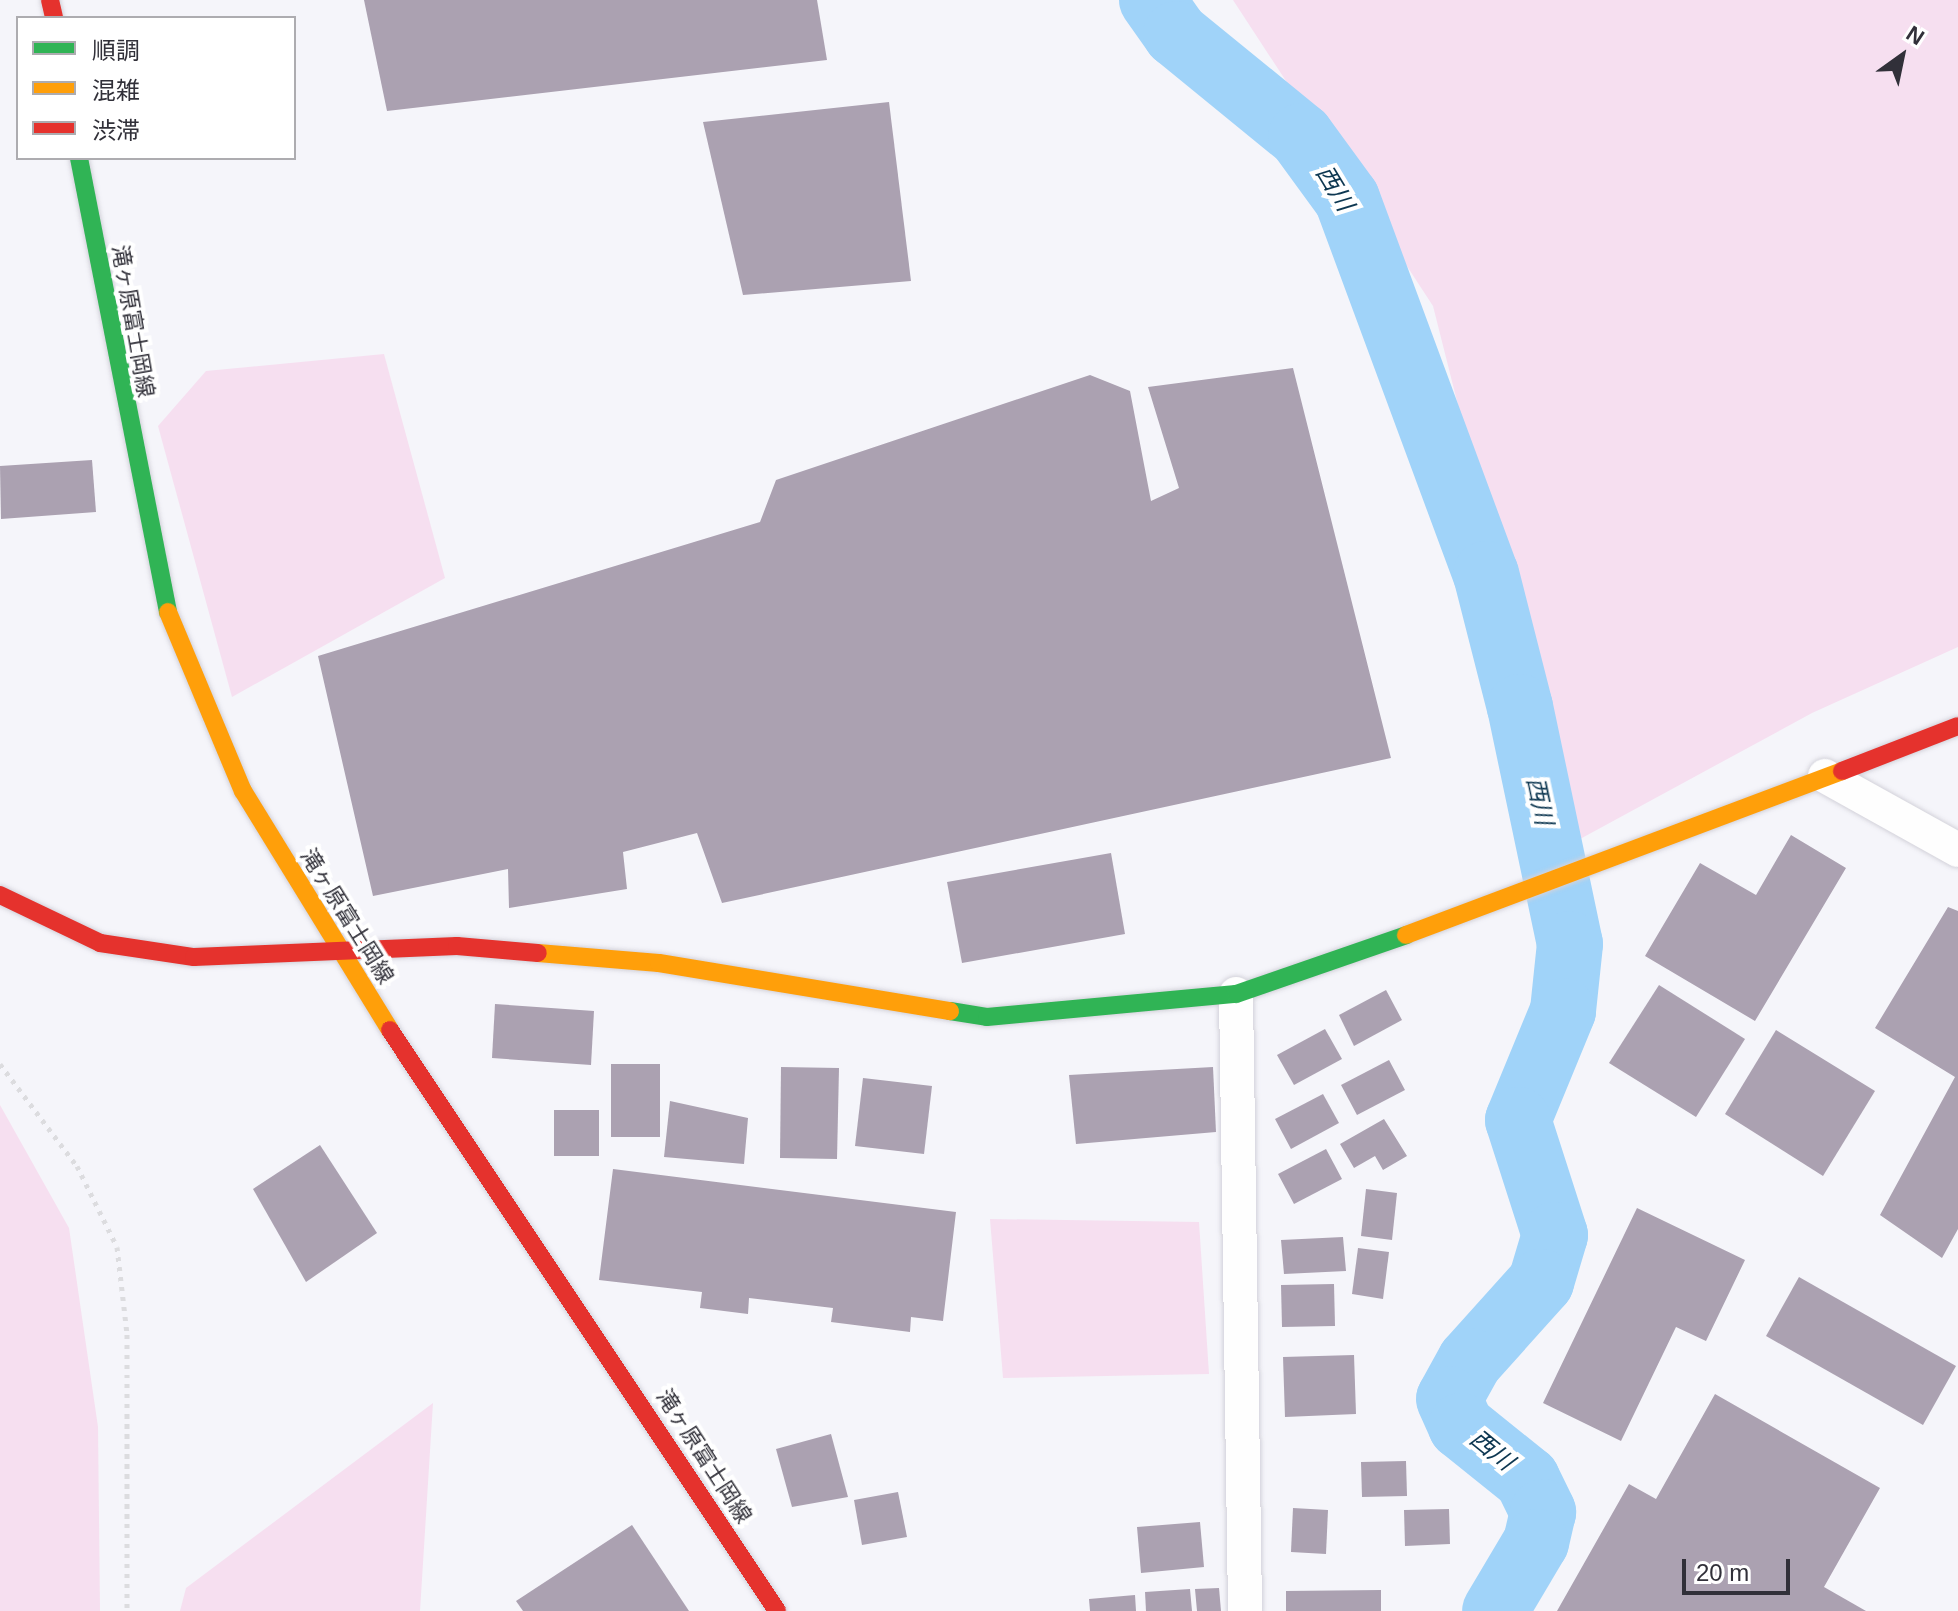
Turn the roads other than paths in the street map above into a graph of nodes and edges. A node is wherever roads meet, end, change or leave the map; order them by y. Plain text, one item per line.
1 (79, 160) edge
2 (1958, 726) edge
3 (1825, 776) junction
4 (1958, 850) edge
5 (0, 895) edge
6 (339, 953) junction
7 (1236, 994) junction
8 (777, 1611) edge
9 (1245, 1611) edge

1 - 6 street, 滝ヶ原富士岡線
2 - 3 street
3 - 4 street
3 - 7 street
5 - 6 street
6 - 7 street
6 - 8 street, 滝ヶ原富士岡線
7 - 9 street

